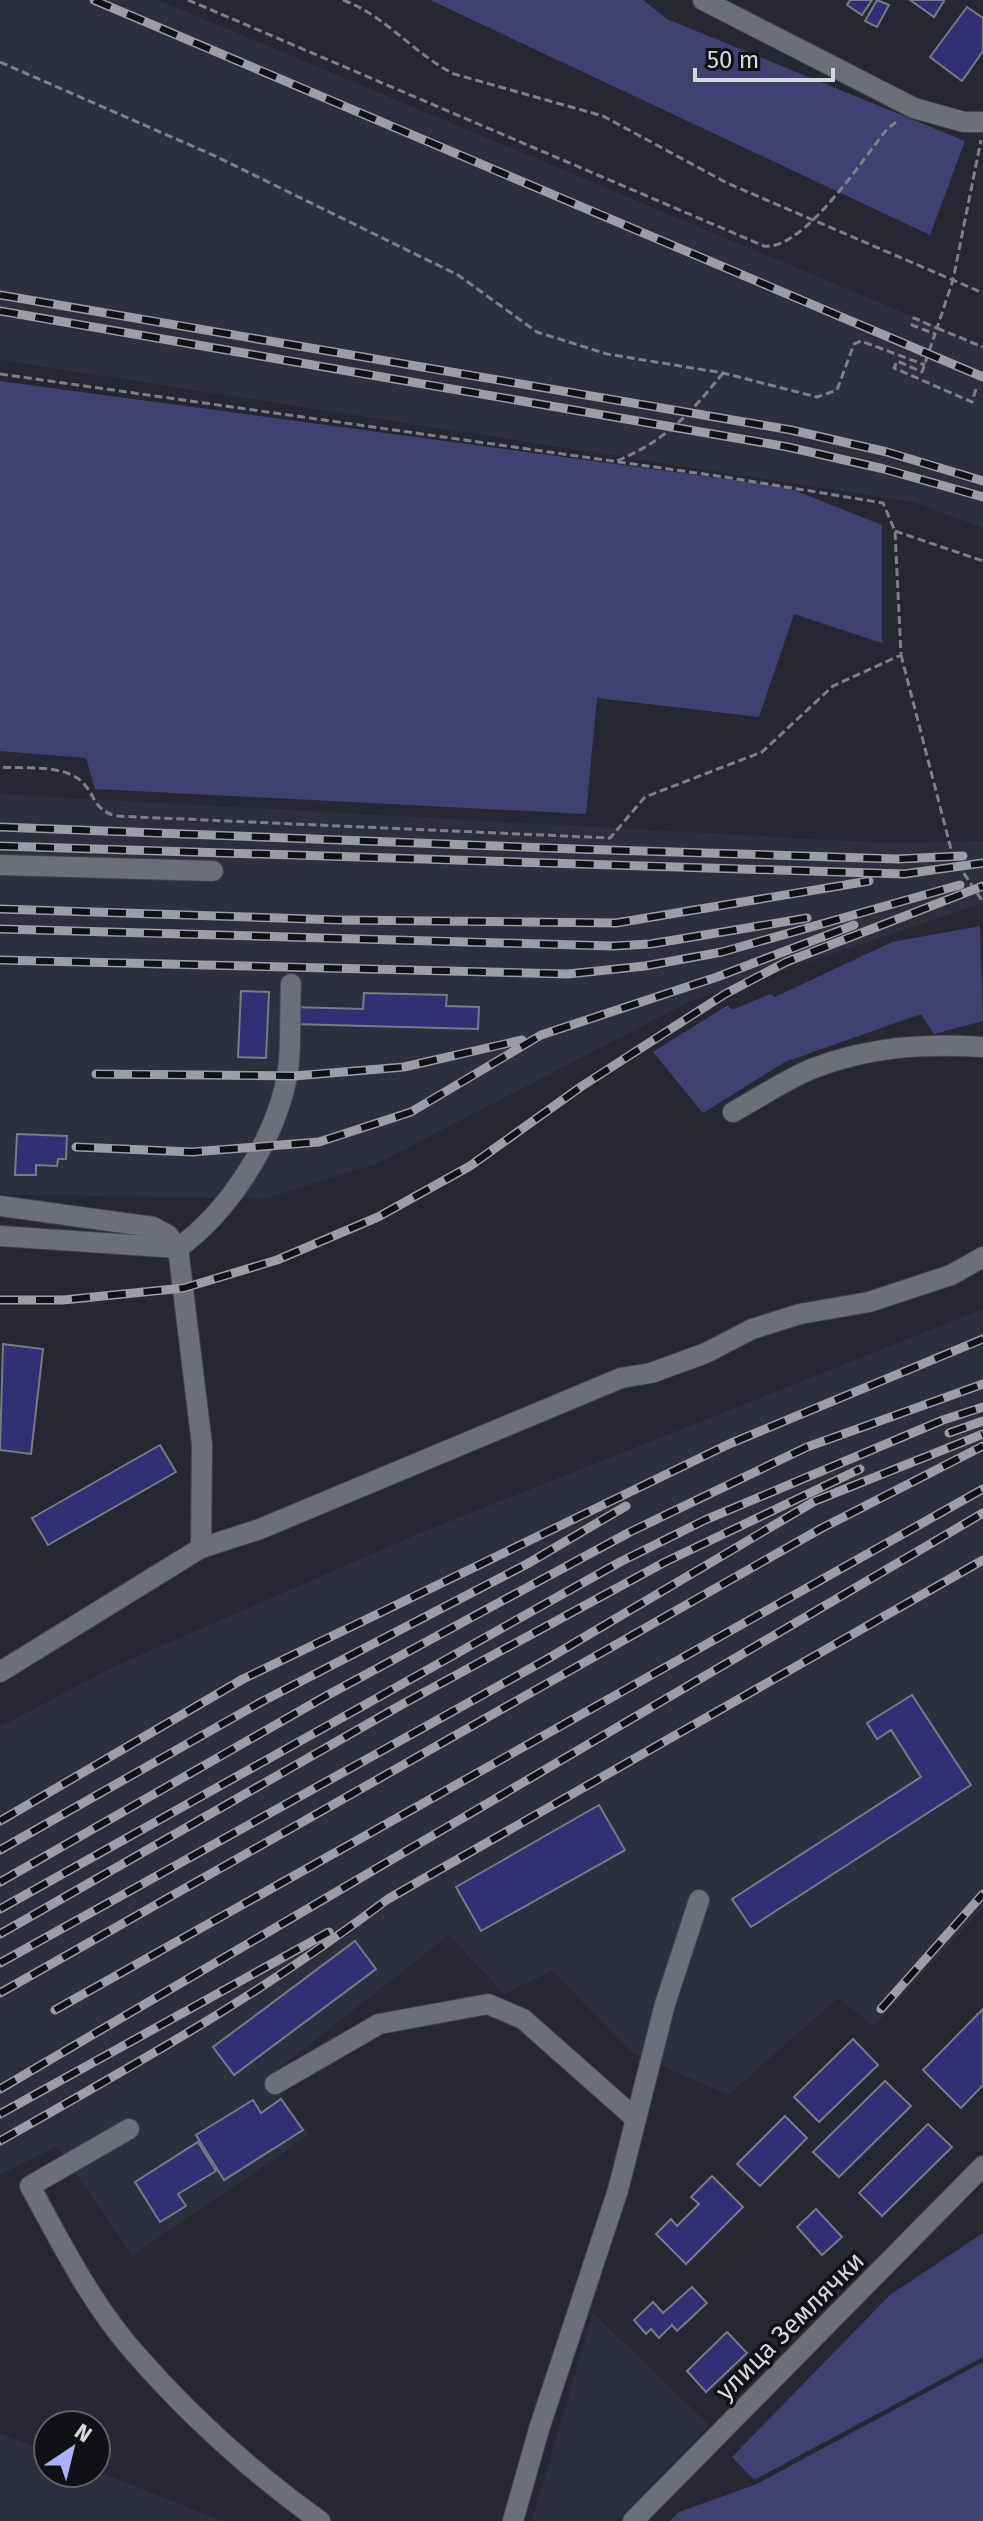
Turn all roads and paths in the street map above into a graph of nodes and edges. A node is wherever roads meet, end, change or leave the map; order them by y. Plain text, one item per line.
1 (188, 0) edge
2 (343, 0) edge
3 (703, 0) edge
4 (0, 62) edge
5 (914, 108) junction
6 (982, 122) edge
7 (816, 219) junction
8 (953, 280) junction
9 (983, 293) edge
10 (937, 328) junction
11 (983, 347) edge
12 (925, 365) junction
13 (723, 373) junction
14 (0, 374) edge
15 (976, 389) dead end
16 (615, 462) junction
17 (895, 531) junction
18 (983, 561) edge
19 (901, 655) junction
20 (0, 767) edge
21 (0, 865) edge
22 (213, 871) dead end
23 (983, 902) edge
24 (291, 984) dead end
25 (983, 1047) edge
26 (733, 1112) dead end
27 (0, 1206) edge
28 (0, 1236) edge
29 (178, 1248) junction
30 (983, 1257) edge
31 (201, 1548) junction
32 (0, 1672) edge
33 (699, 1900) dead end
34 (275, 2084) dead end
35 (636, 2119) junction
36 (129, 2129) dead end
37 (978, 2174) edge
38 (320, 2521) edge
39 (513, 2521) edge
40 (633, 2521) edge

1 - 7 path
2 - 7 path
3 - 5 street
4 - 13 path
5 - 6 street
5 - 7 path
6 - 8 path
7 - 8 path
8 - 9 path
8 - 10 path
10 - 11 path
10 - 12 path
12 - 13 path
12 - 15 path
13 - 16 path
14 - 16 path
16 - 17 path
17 - 18 path
17 - 19 path
19 - 20 path
19 - 23 path
21 - 22 street
24 - 29 street
25 - 26 street
27 - 29 street
28 - 29 street
29 - 31 street
30 - 31 street
31 - 32 street
33 - 35 street
34 - 35 street
35 - 39 street
36 - 38 street
37 - 40 street, улица Землячки

